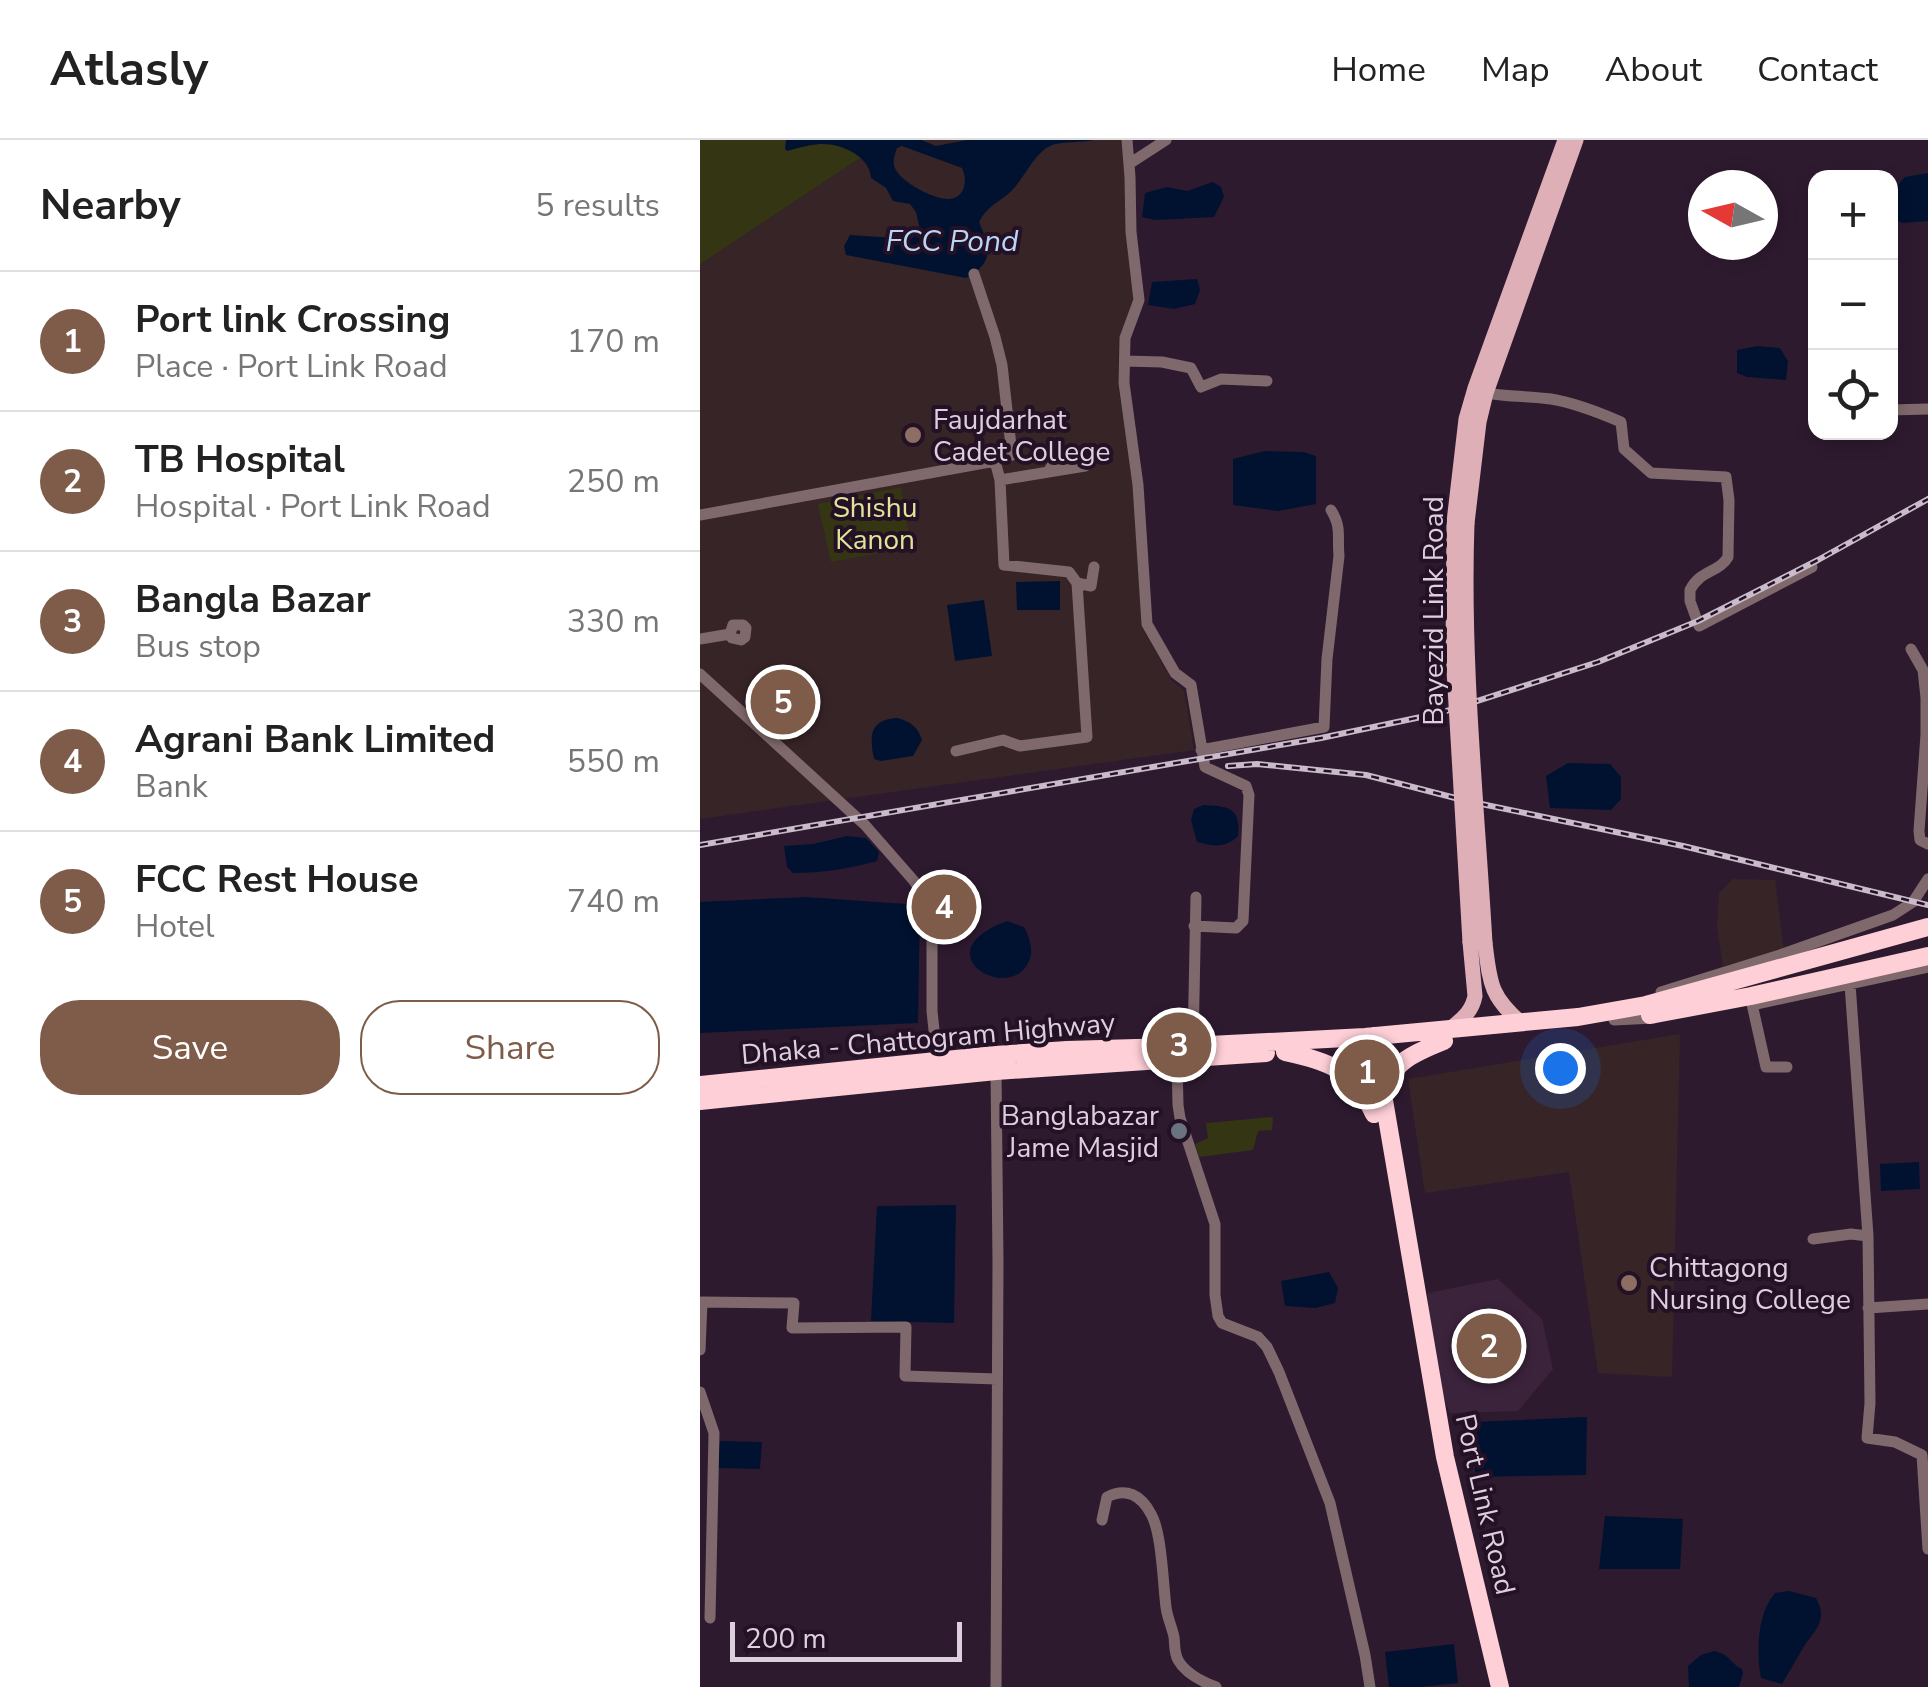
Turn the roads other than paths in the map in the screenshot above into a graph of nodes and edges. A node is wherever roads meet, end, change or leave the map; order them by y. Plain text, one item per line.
1 (1127, 140) edge
2 (1166, 140) edge
3 (1564, 140) edge
4 (1576, 140) edge
5 (1129, 164) junction
6 (974, 274) dead end
7 (1125, 361) junction
8 (1267, 381) dead end
9 (1486, 393) junction
10 (1928, 409) edge
11 (1898, 410) edge
12 (996, 460) junction
13 (1048, 472) dead end
14 (1000, 480) junction
15 (1332, 510) dead end
16 (700, 516) edge
17 (1460, 523) junction
18 (1094, 567) dead end
19 (1812, 567) dead end
20 (1088, 586) junction
21 (730, 634) dead end
22 (700, 639) edge
23 (1911, 649) dead end
24 (700, 674) edge
25 (1201, 750) junction
26 (956, 751) dead end
27 (1928, 844) edge
28 (1928, 879) edge
29 (1196, 897) dead end
30 (1194, 926) junction
31 (1928, 927) edge
32 (1478, 943) junction
33 (1928, 956) edge
34 (1928, 967) edge
35 (1850, 984) junction
36 (1752, 1004) junction
37 (1647, 1010) junction
38 (1614, 1020) junction
39 (1520, 1022) junction
40 (1447, 1035) junction
41 (1370, 1043) junction
42 (1193, 1046) junction
43 (1285, 1052) junction
44 (1177, 1059) junction
45 (1787, 1067) dead end
46 (938, 1070) junction
47 (996, 1071) junction
48 (700, 1085) edge
49 (700, 1101) edge
50 (1379, 1112) junction
51 (1868, 1236) junction
52 (1813, 1239) dead end
53 (1928, 1304) edge
54 (1868, 1308) junction
55 (700, 1350) edge
56 (997, 1379) junction
57 (700, 1392) edge
58 (1102, 1520) dead end
59 (1928, 1549) edge
60 (710, 1618) dead end
61 (1494, 1685) edge
62 (996, 1687) edge
63 (1216, 1687) edge
64 (1370, 1687) edge

1 - 5 street
2 - 5 street
3 - 17 main road, Bayezid Link Road
4 - 9 main road, Bayezid Link Road
5 - 7 street
6 - 12 street
7 - 8 street
7 - 25 street
9 - 17 main road, Bayezid Link Road
9 - 19 street
10 - 11 street
12 - 14 street
12 - 16 street
13 - 14 street
14 - 20 street
15 - 25 street
17 - 32 main road, Bayezid Link Road, bridge
18 - 20 street
20 - 26 street
21 - 22 street
23 - 27 street
24 - 46 street
25 - 30 street
28 - 37 street
29 - 30 street
30 - 42 street
31 - 37 highway, Dhaka - Chattogram Highway
32 - 39 main road
32 - 40 main road, Bayezid Link Road
33 - 37 highway, Dhaka - Chattogram Highway
34 - 35 street
35 - 36 street
35 - 51 street
36 - 38 street
36 - 45 street
37 - 38 highway, Dhaka - Chattogram Highway
37 - 39 highway, Dhaka - Chattogram Highway
38 - 40 highway, Dhaka - Chattogram Highway
39 - 40 highway, Dhaka - Chattogram Highway
40 - 41 highway, Dhaka - Chattogram Highway
40 - 50 highway
41 - 42 highway, Dhaka - Chattogram Highway
41 - 43 highway, Dhaka - Chattogram Highway
41 - 50 highway, Port Link Road
42 - 46 highway, Dhaka - Chattogram Highway
43 - 44 highway, Dhaka - Chattogram Highway
43 - 50 highway
44 - 47 highway, Dhaka - Chattogram Highway
44 - 64 street
46 - 47 highway, Dhaka - Chattogram Highway
46 - 48 highway, Dhaka - Chattogram Highway
46 - 49 highway, Dhaka - Chattogram Highway
47 - 56 street
50 - 61 highway, Port Link Road
51 - 52 street
51 - 54 street
53 - 54 street
54 - 59 street
55 - 56 street
56 - 62 street
57 - 60 street
58 - 63 street

